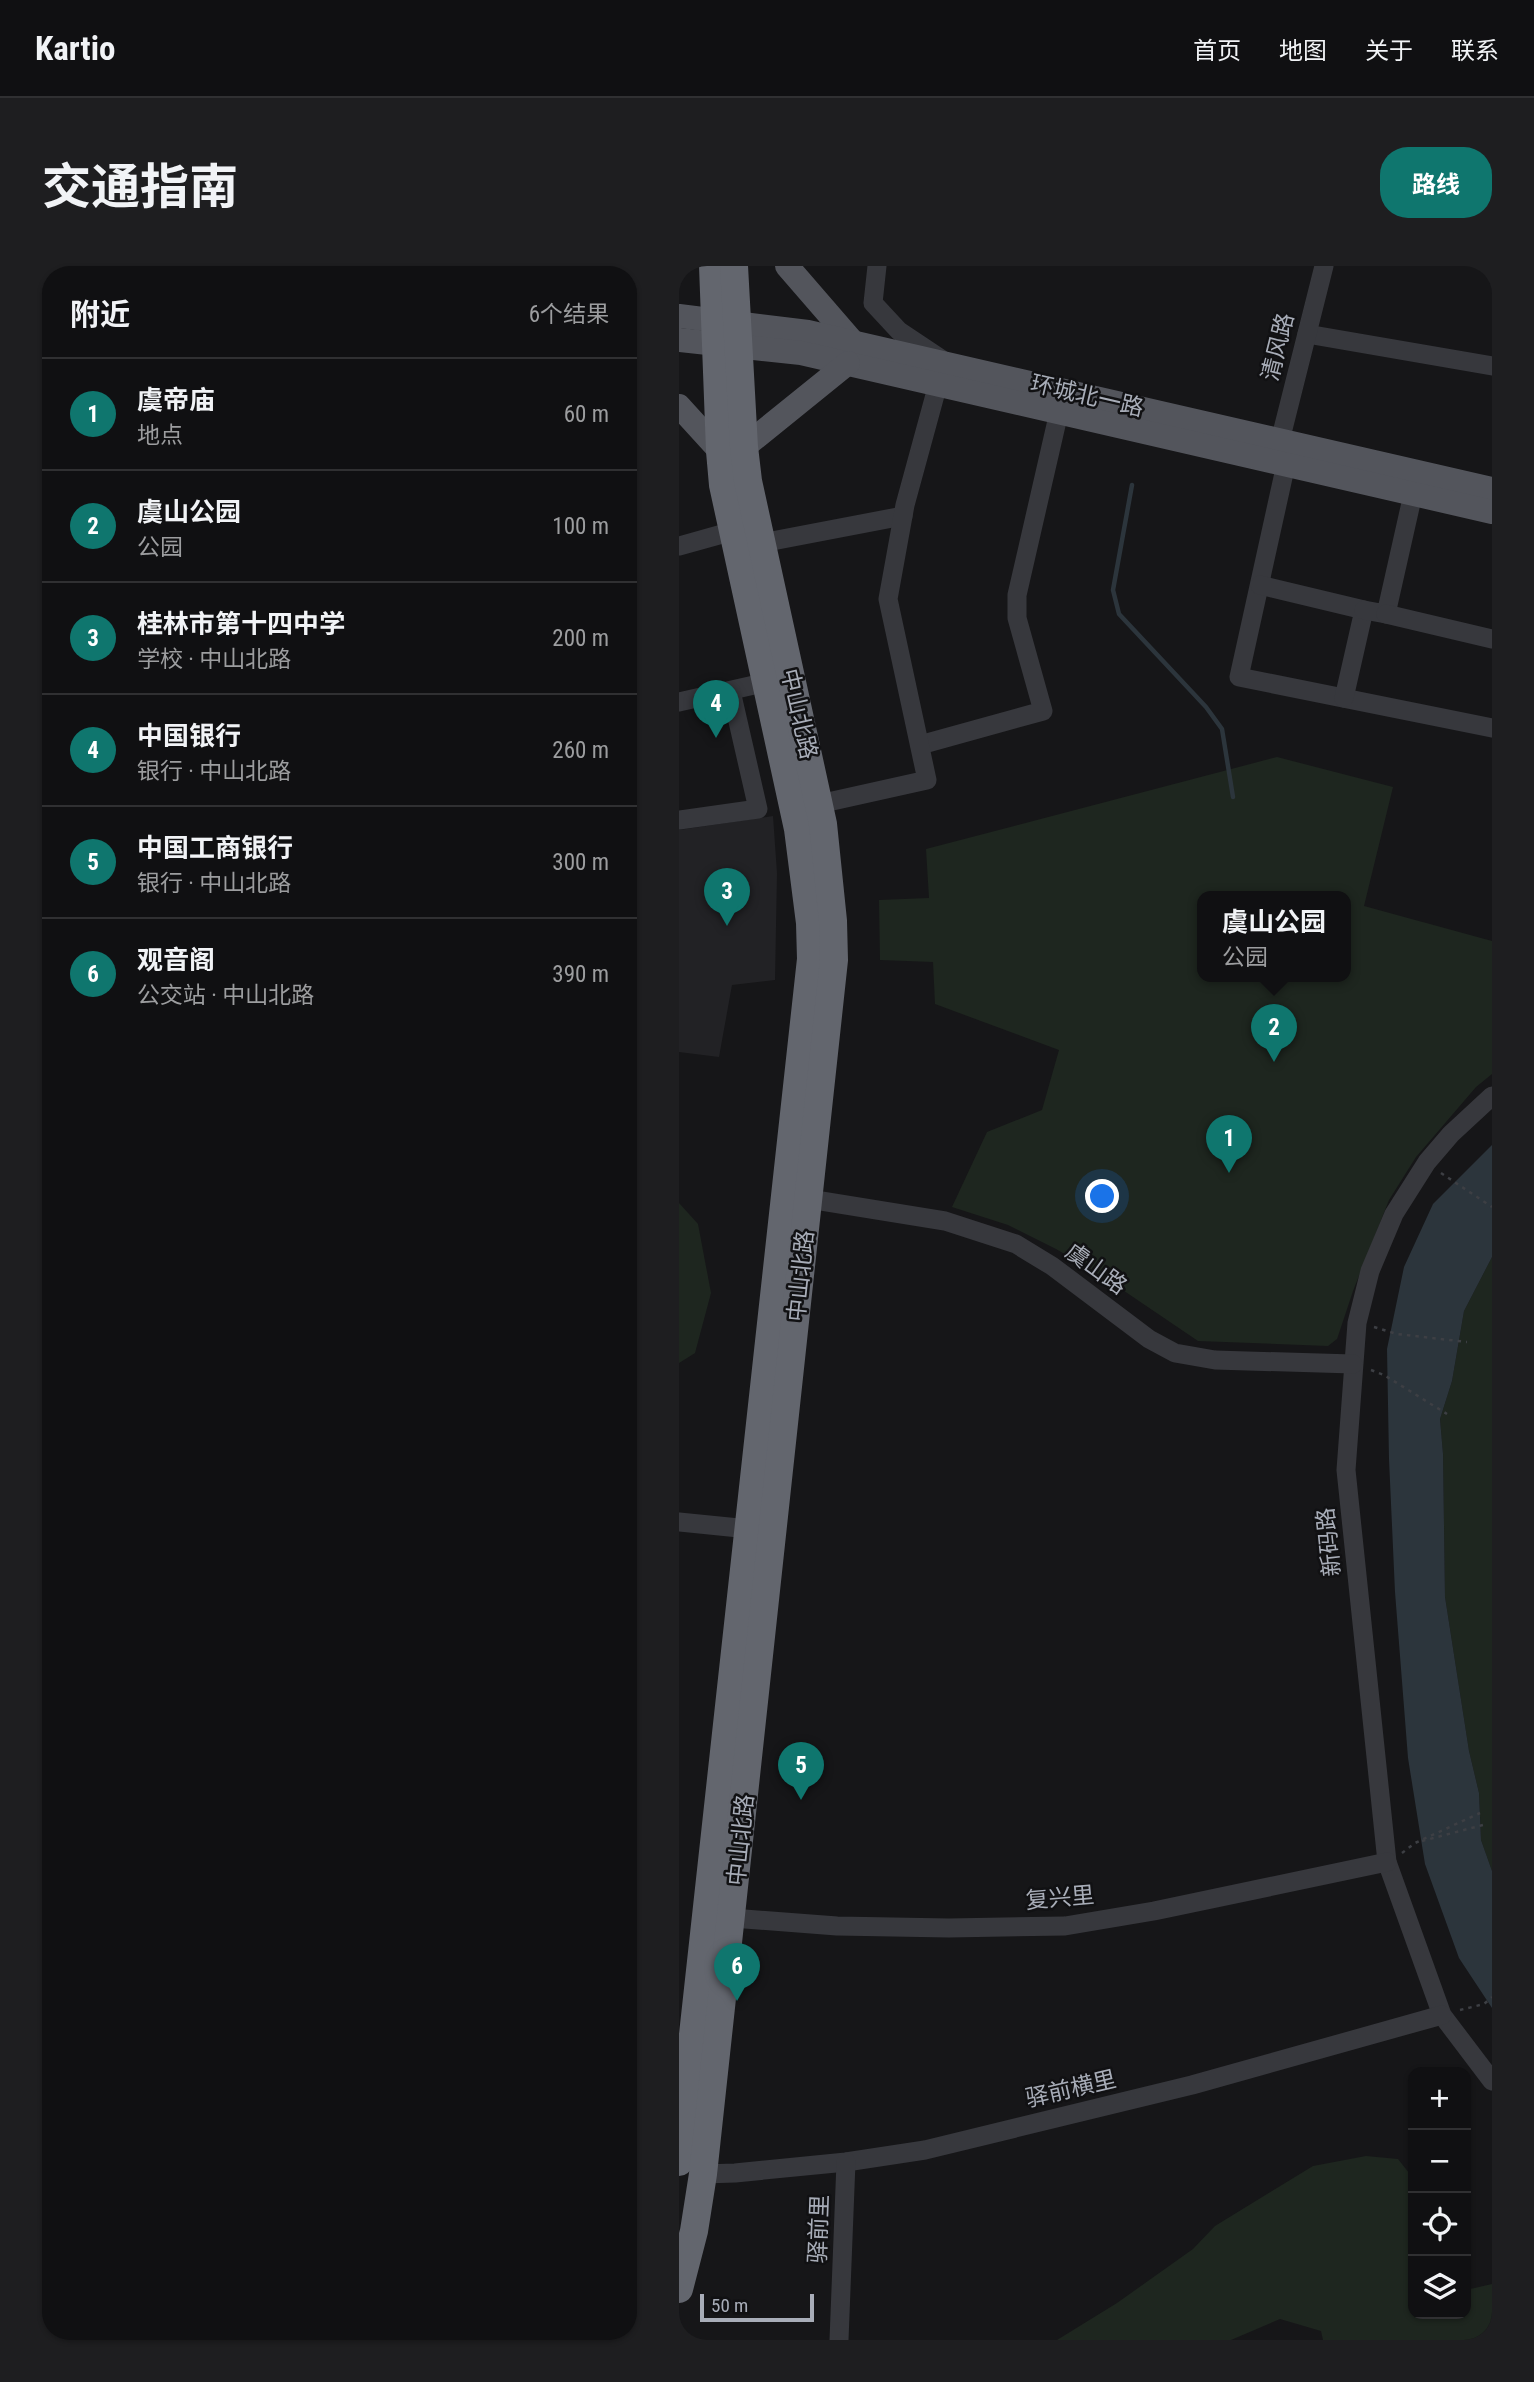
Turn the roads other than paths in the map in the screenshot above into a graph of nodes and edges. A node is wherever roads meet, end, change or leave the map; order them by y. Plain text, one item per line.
1 (713, 266) edge
2 (734, 266) edge
3 (787, 266) edge
4 (877, 266) edge
5 (1324, 266) edge
6 (679, 316) edge
7 (726, 333) junction
8 (1307, 334) junction
9 (679, 340) edge
10 (850, 352) junction
11 (1492, 366) edge
12 (943, 374) junction
13 (679, 406) edge
14 (1059, 412) junction
15 (732, 449) junction
16 (1283, 452) junction
17 (1492, 489) edge
18 (1413, 494) junction
19 (1492, 512) edge
20 (903, 516) junction
21 (733, 531) junction
22 (762, 543) junction
23 (679, 546) edge
24 (1260, 584) junction
25 (1364, 610) junction
26 (1385, 614) junction
27 (1492, 639) edge
28 (767, 682) junction
29 (731, 691) junction
30 (1344, 698) junction
31 (679, 702) edge
32 (1492, 728) edge
33 (920, 744) junction
34 (819, 804) junction
35 (679, 820) edge
36 (1492, 1096) edge
37 (809, 1199) junction
38 (1353, 1364) junction
39 (679, 1521) edge
40 (749, 1529) junction
41 (1387, 1862) junction
42 (732, 1918) junction
43 (1442, 2015) junction
44 (1492, 2081) edge
45 (846, 2162) junction
46 (687, 2169) edge
47 (679, 2289) edge
48 (839, 2340) edge

1 - 7 highway, 中山北路
2 - 7 highway, 中山北路
3 - 10 main road
4 - 12 street
5 - 8 street, 清风路
6 - 7 main road, 环城北一路
7 - 9 main road, 环城北一路
7 - 10 main road, 环城北一路
7 - 15 highway, 中山北路
8 - 11 street
8 - 16 street, 清风路
10 - 12 main road, 环城北一路
10 - 15 main road
12 - 14 main road, 环城北一路
12 - 16 main road, 环城北一路
12 - 20 street
13 - 15 main road
14 - 16 main road, 环城北一路
14 - 33 street
15 - 21 highway, 中山北路
15 - 22 highway, 中山北路
16 - 17 main road, 环城北一路
16 - 18 main road, 环城北一路
16 - 24 street, 清风路
18 - 19 main road, 环城北一路
18 - 26 street
20 - 22 street
20 - 33 street
21 - 23 street
21 - 28 highway, 中山北路
22 - 34 highway, 中山北路
24 - 25 street
24 - 30 street, 清风路
25 - 26 street
25 - 30 street
26 - 27 street
28 - 29 street
28 - 40 highway, 中山北路
29 - 31 street
29 - 35 street
30 - 32 street
33 - 34 street
34 - 37 highway, 中山北路
36 - 38 street, 新码路
37 - 38 street, 虞山路
37 - 42 highway, 中山北路
38 - 41 street, 新码路
39 - 40 street
40 - 46 highway, 中山北路
41 - 42 street, 复兴里
41 - 43 street, 新码路
42 - 46 highway, 中山北路
43 - 44 street, 新码路
43 - 45 street, 驿前横里
45 - 46 street, 驿前横里
45 - 48 street, 驿前里
46 - 47 highway, 中山北路

